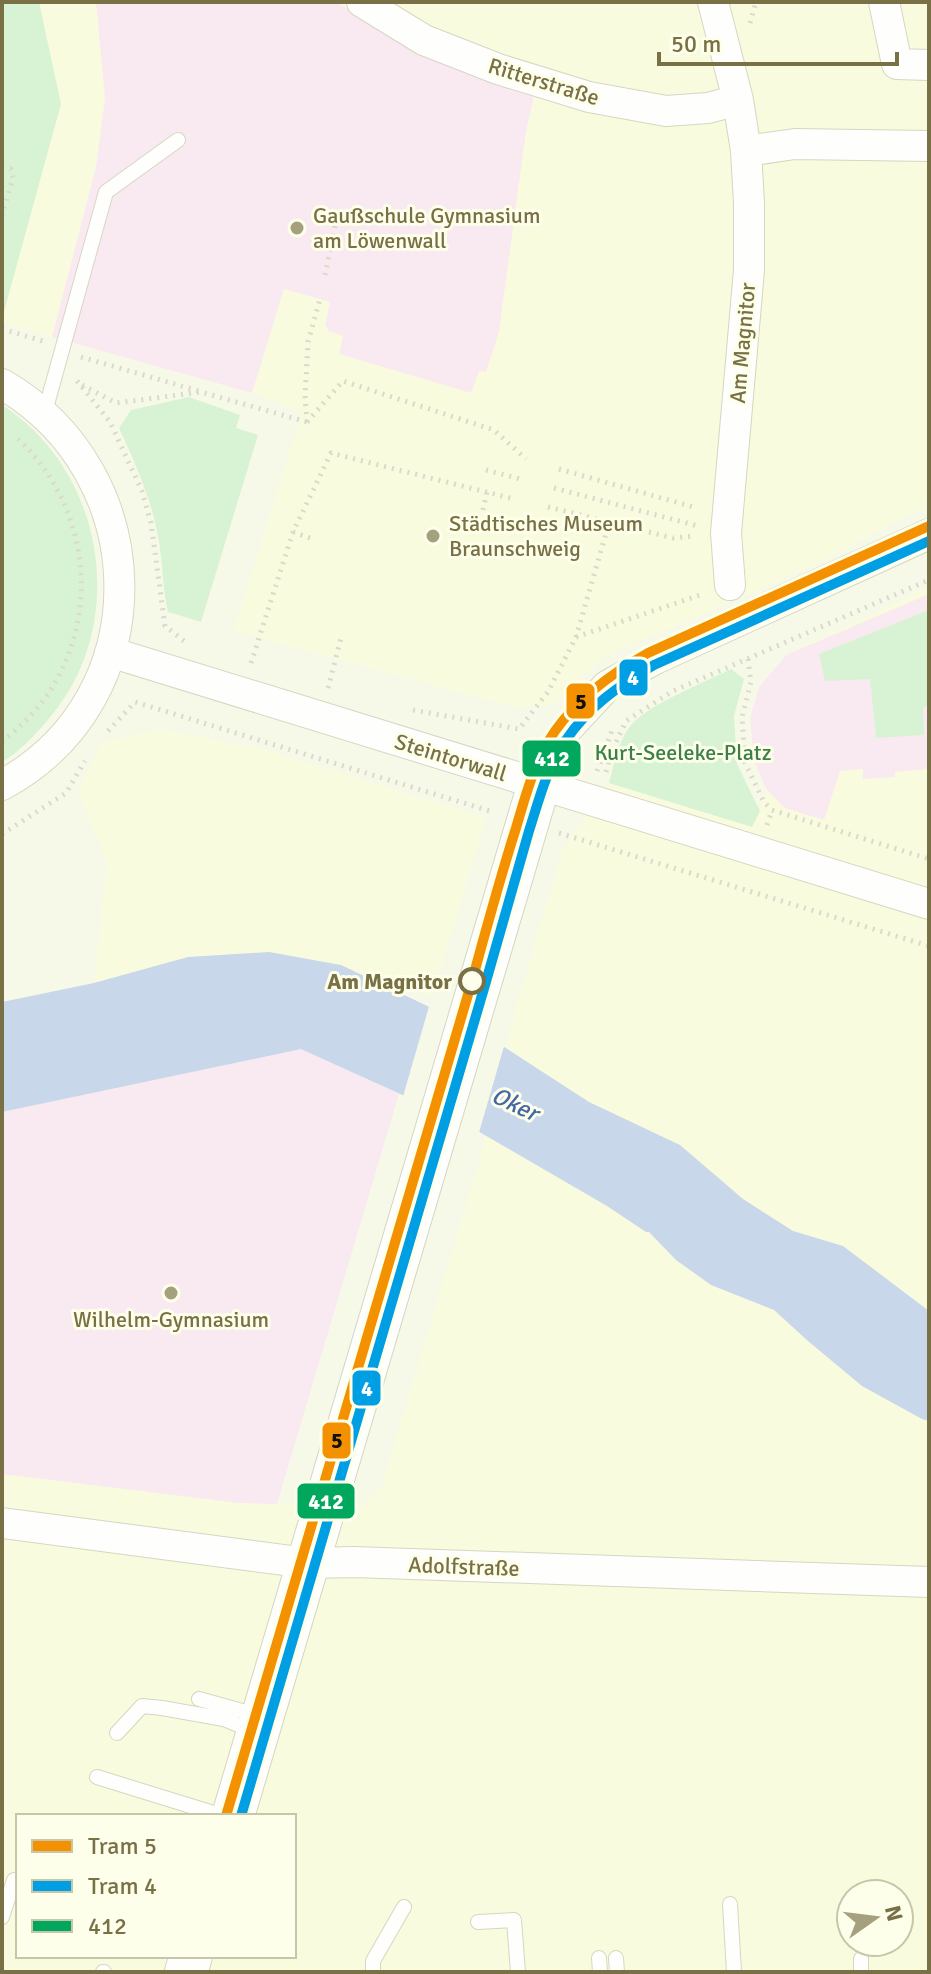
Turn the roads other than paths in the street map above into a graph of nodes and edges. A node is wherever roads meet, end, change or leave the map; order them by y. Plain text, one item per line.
1 (362, 2) edge
2 (713, 2) edge
3 (884, 2) edge
4 (929, 65) edge
5 (738, 100) junction
6 (178, 140) dead end
7 (929, 146) edge
8 (746, 151) junction
9 (2, 384) edge
10 (44, 415) junction
11 (929, 534) edge
12 (730, 585) road end
13 (110, 652) junction
14 (539, 784) junction
15 (2, 785) edge
16 (929, 904) edge
17 (2, 1523) edge
18 (307, 1563) junction
19 (929, 1582) edge
20 (199, 1699) dead end
21 (259, 1725) junction
22 (117, 1733) dead end
23 (97, 1777) dead end
24 (217, 1814) edge
25 (234, 1814) edge
26 (14, 1880) dead end
27 (730, 1904) dead end
28 (404, 1907) dead end
29 (2, 1917) edge
30 (478, 1922) dead end
31 (373, 1972) edge
32 (518, 1972) edge
33 (734, 1972) edge

1 - 5 street, Ritterstraße
2 - 5 street, Am Magnitor
3 - 4 street
5 - 8 street, Am Magnitor
6 - 10 lane
7 - 8 street
8 - 12 street, Am Magnitor
9 - 10 street
10 - 13 street
11 - 14 street
13 - 14 street, Steintorwall
13 - 15 street
14 - 16 street, Steintorwall
14 - 18 street
17 - 18 street, Adolfstraße
18 - 19 street, Adolfstraße
18 - 21 street
20 - 21 lane
21 - 22 lane
21 - 25 street
23 - 24 lane
26 - 29 lane
27 - 33 lane
28 - 31 lane
30 - 32 lane

